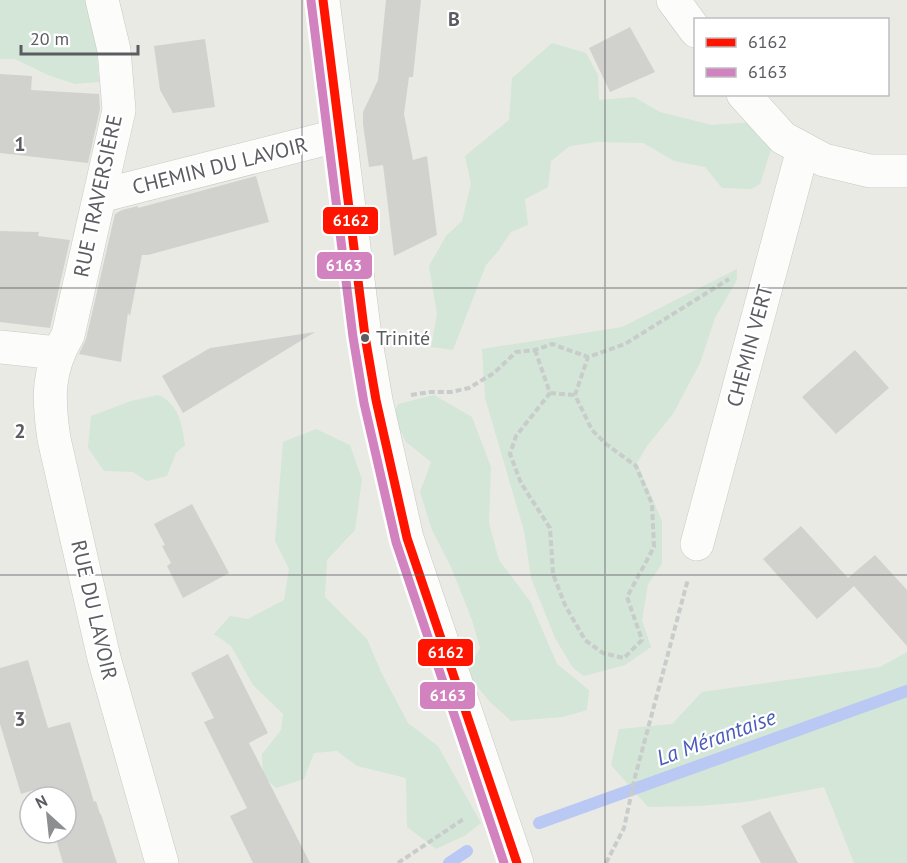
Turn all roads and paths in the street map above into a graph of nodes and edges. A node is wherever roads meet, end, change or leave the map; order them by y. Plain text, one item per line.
1 (102, 0) edge
2 (323, 0) edge
3 (673, 0) edge
4 (694, 28) edge
5 (745, 96) edge
6 (340, 135) junction
7 (803, 149) junction
8 (907, 171) edge
9 (100, 196) junction
10 (773, 260) junction
11 (0, 347) edge
12 (535, 350) junction
13 (57, 353) junction
14 (588, 357) junction
15 (550, 393) junction
16 (575, 395) junction
17 (376, 400) junction
18 (697, 544) joint
19 (447, 830) dead end
20 (162, 863) edge
21 (398, 863) edge
22 (517, 863) edge
23 (606, 863) edge

1 - 9 street, RUE TRAVERSIÈRE
2 - 6 street
3 - 4 street
5 - 7 street
6 - 9 street, CHEMIN DU LAVOIR
6 - 17 street
7 - 8 street
7 - 10 street, CHEMIN VERT
9 - 13 street, RUE TRAVERSIÈRE
10 - 14 path
10 - 18 street, CHEMIN VERT
11 - 13 street
12 - 14 path
12 - 15 path
12 - 17 path
13 - 20 street, RUE DU LAVOIR
14 - 16 path
15 - 16 path
15 - 16 path
17 - 22 street
18 - 23 path
19 - 21 path

